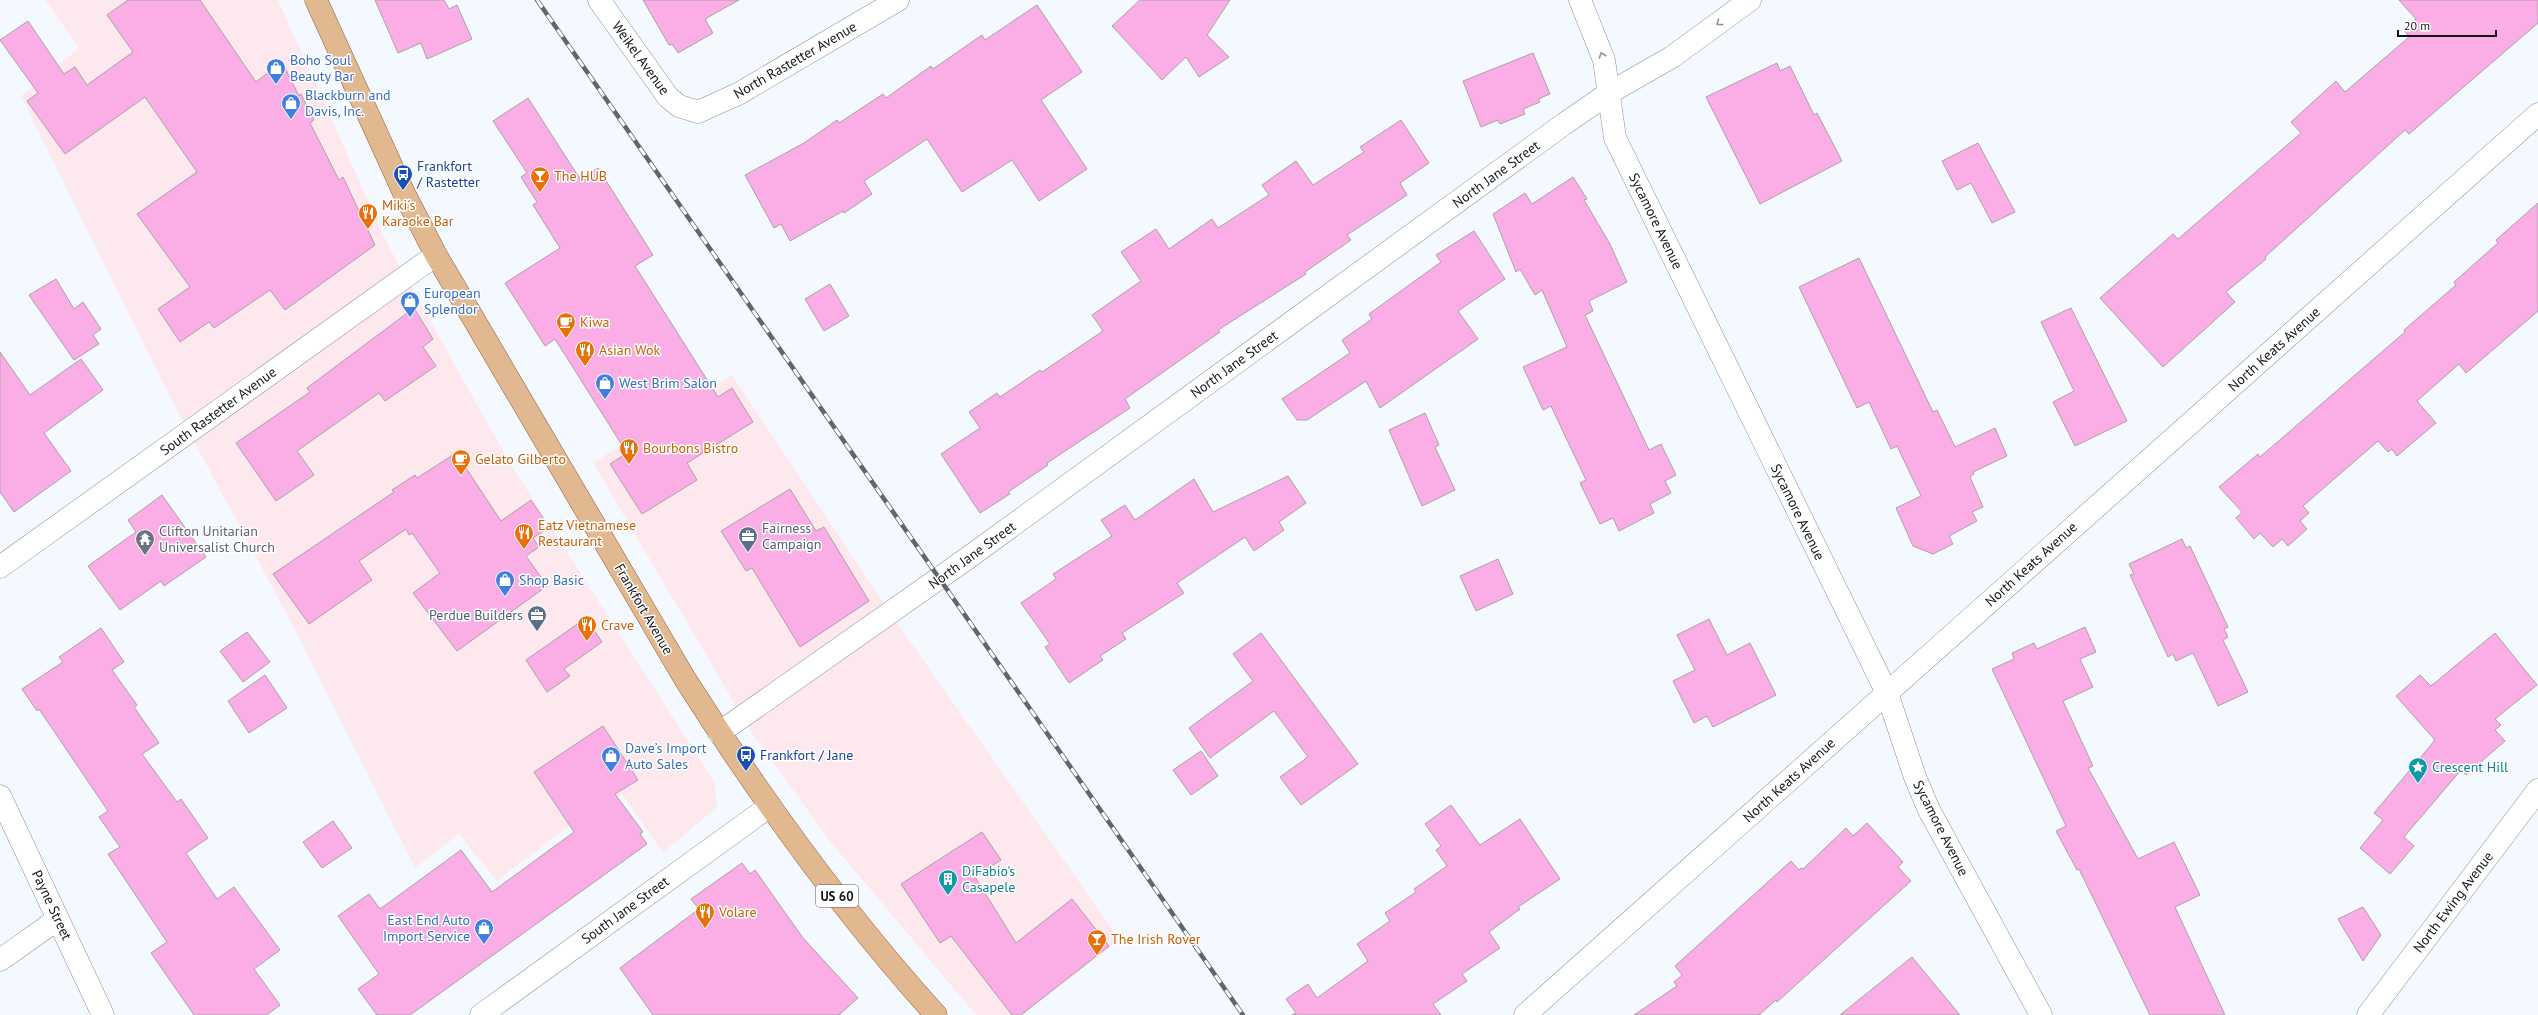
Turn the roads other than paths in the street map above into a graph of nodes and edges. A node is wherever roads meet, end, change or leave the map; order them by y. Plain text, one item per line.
1 (316, 0) edge
2 (599, 0) edge
3 (898, 0) edge
4 (1580, 0) edge
5 (1750, 0) edge
6 (1609, 93) junction
7 (688, 110) joint
8 (2538, 114) edge
9 (436, 255) junction
10 (0, 567) edge
11 (1887, 693) junction
12 (720, 733) junction
13 (2538, 790) edge
14 (0, 796) edge
15 (770, 806) junction
16 (58, 919) junction
17 (0, 960) edge
18 (103, 1015) edge
19 (481, 1015) edge
20 (936, 1015) edge
21 (1525, 1015) edge
22 (2041, 1015) edge
23 (2368, 1015) edge

1 - 9 main road, Frankfort Avenue / US 60
2 - 7 street, Weikel Avenue
3 - 7 street, North Rastetter Avenue
6 -> 4 street, Sycamore Avenue
5 -> 6 street, North Jane Street
6 - 11 street, Sycamore Avenue
6 - 12 street, North Jane Street
8 - 11 street, North Keats Avenue
9 - 10 street, South Rastetter Avenue
9 - 12 main road, Frankfort Avenue / US 60
11 - 21 street, North Keats Avenue
11 - 22 street, Sycamore Avenue
12 - 15 main road, Frankfort Avenue / US 60
13 - 23 street, North Ewing Avenue
14 - 16 street, Payne Street
15 - 19 street, South Jane Street
15 - 20 main road, Frankfort Avenue / US 60
16 - 17 street
16 - 18 street, Payne Street

